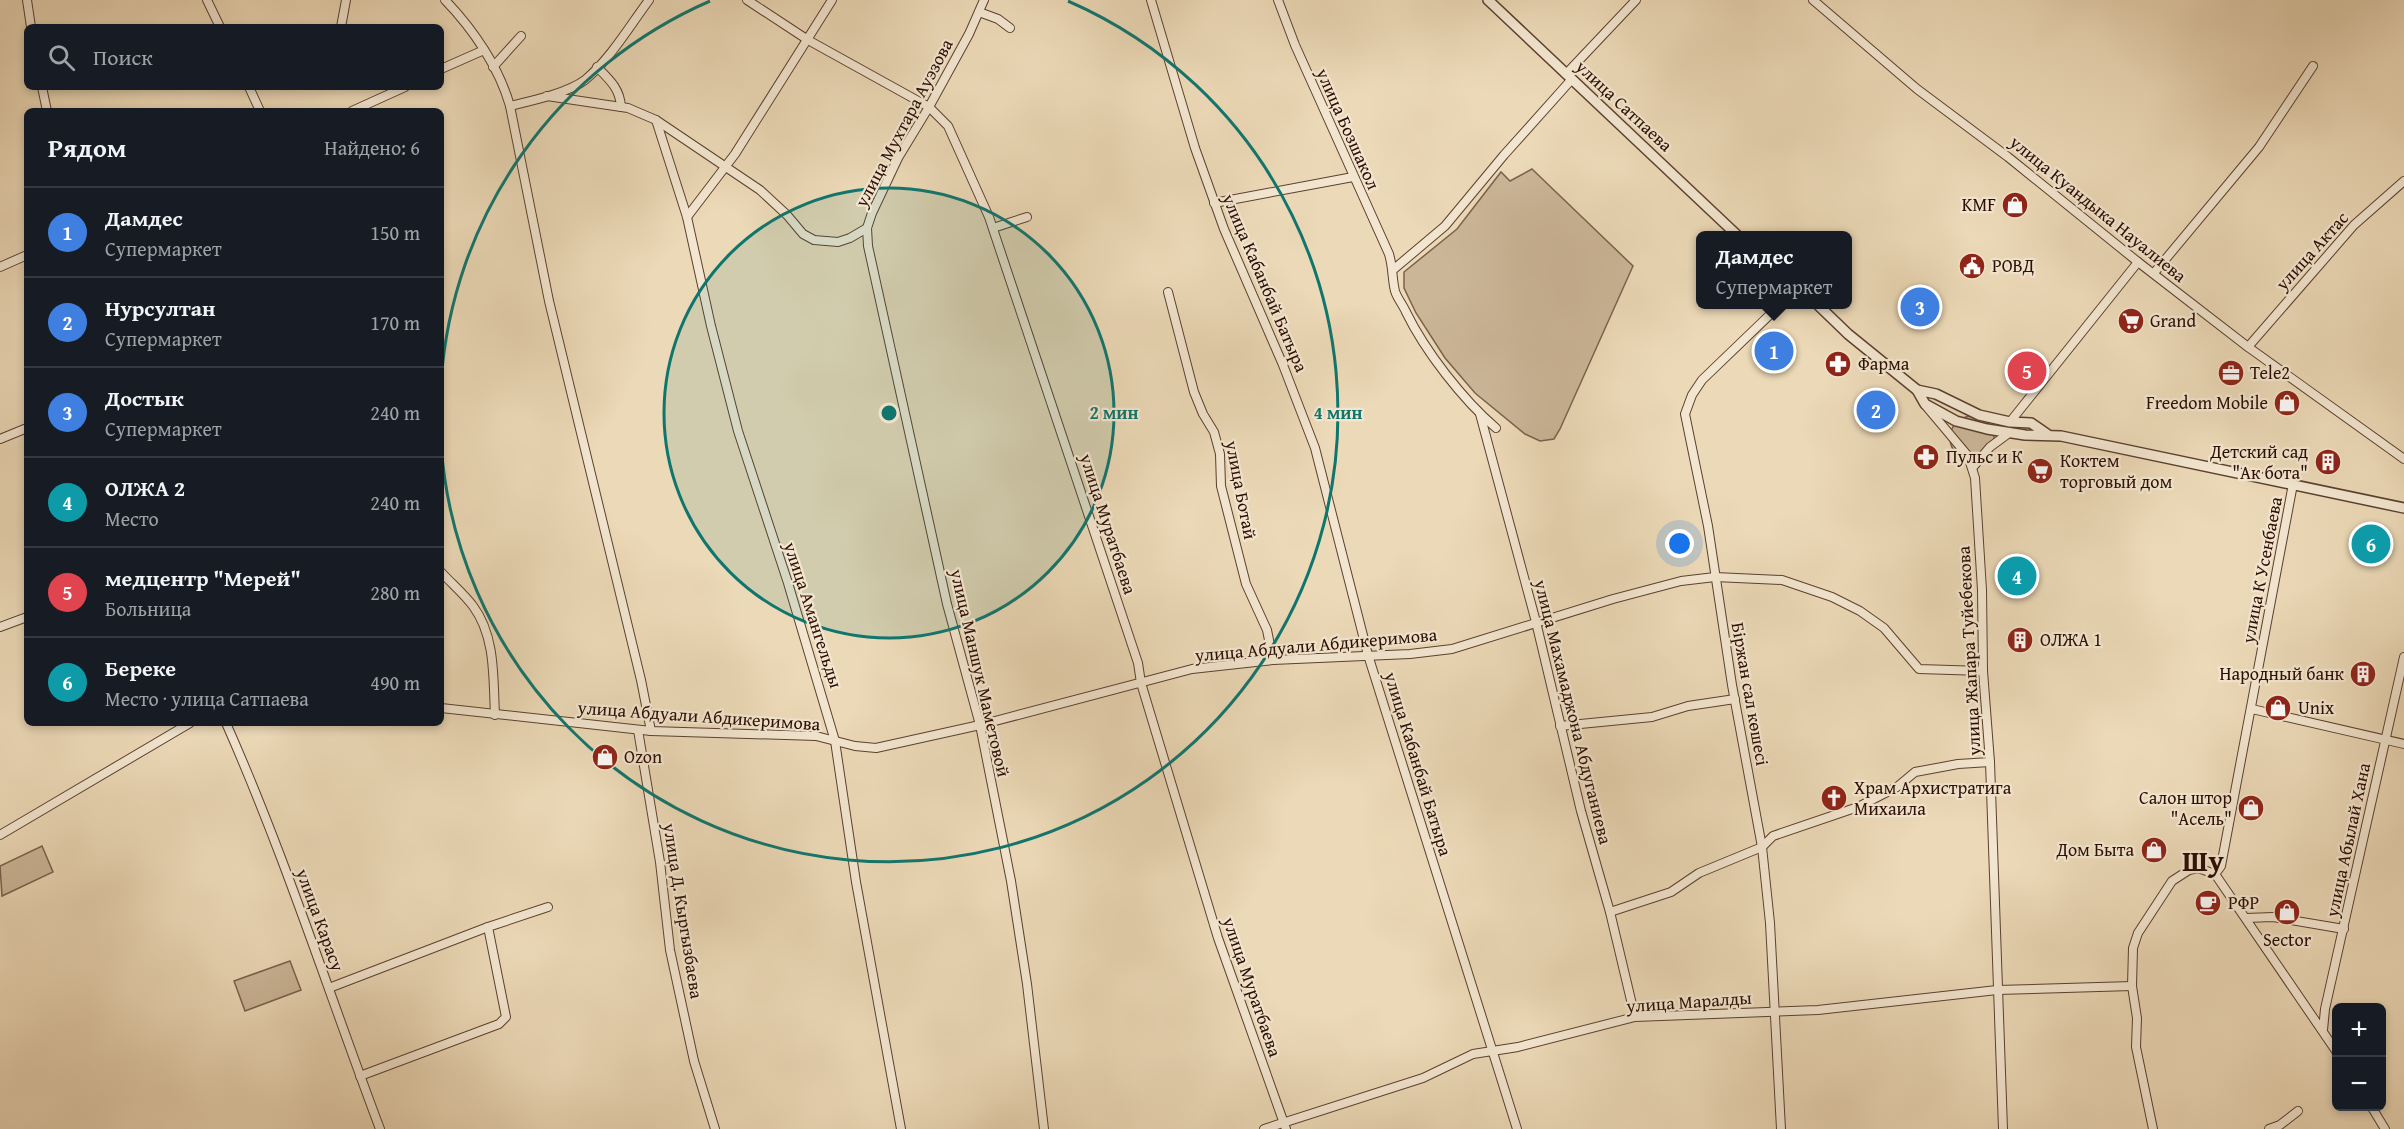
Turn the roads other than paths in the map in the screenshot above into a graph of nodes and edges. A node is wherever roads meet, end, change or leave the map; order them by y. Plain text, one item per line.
1 (27, 0) edge
2 (207, 0) edge
3 (346, 0) edge
4 (445, 0) edge
5 (649, 0) edge
6 (747, 0) edge
7 (832, 0) edge
8 (984, 0) edge
9 (1151, 0) edge
10 (1278, 0) edge
11 (1488, 0) edge
12 (1636, 0) edge
13 (1813, 0) edge
14 (979, 12) junction
15 (31, 24) edge
16 (219, 24) edge
17 (342, 24) edge
18 (1010, 28) dead end
19 (521, 36) dead end
20 (808, 40) junction
21 (484, 50) junction
22 (2313, 66) dead end
23 (493, 67) junction
24 (597, 67) junction
25 (444, 68) edge
26 (1569, 77) junction
27 (43, 90) edge
28 (250, 90) edge
29 (398, 90) edge
30 (547, 96) junction
31 (510, 106) junction
32 (621, 107) junction
33 (929, 107) junction
34 (46, 108) edge
35 (259, 108) edge
36 (359, 108) edge
37 (656, 120) junction
38 (724, 165) junction
39 (1353, 177) junction
40 (2404, 181) edge
41 (1214, 203) junction
42 (687, 217) junction
43 (1026, 217) dead end
44 (867, 228) junction
45 (993, 228) junction
46 (1733, 231) edge
47 (24, 256) edge
48 (2138, 262) junction
49 (0, 267) edge
50 (1394, 269) junction
51 (2154, 273) junction
52 (1168, 292) dead end
53 (1776, 309) edge
54 (1822, 309) edge
55 (2248, 347) junction
56 (1917, 390) junction
57 (1925, 404) junction
58 (1480, 414) junction
59 (2010, 422) junction
60 (1497, 428) dead end
61 (24, 429) edge
62 (2009, 433) junction
63 (2047, 434) junction
64 (0, 440) edge
65 (2404, 459) edge
66 (1973, 467) junction
67 (2294, 484) junction
68 (2404, 508) edge
69 (444, 575) edge
70 (1714, 577) junction
71 (24, 618) edge
72 (1536, 622) junction
73 (0, 627) edge
74 (1368, 655) junction
75 (2404, 657) edge
76 (1273, 660) junction
77 (1983, 670) junction
78 (1140, 683) junction
79 (1735, 699) junction
80 (444, 708) edge
81 (2252, 710) junction
82 (495, 715) junction
83 (980, 725) junction
84 (182, 726) edge
85 (227, 726) edge
86 (1560, 726) junction
87 (638, 730) junction
88 (651, 731) junction
89 (2385, 739) junction
90 (836, 741) junction
91 (2404, 744) edge
92 (1989, 762) junction
93 (0, 835) edge
94 (1762, 847) junction
95 (2215, 874) junction
96 (548, 907) dead end
97 (1610, 912) junction
98 (2246, 918) junction
99 (488, 927) junction
100 (2344, 929) junction
101 (2132, 986) junction
102 (329, 988) junction
103 (1997, 990) junction
104 (1773, 1012) junction
105 (1635, 1017) junction
106 (2324, 1030) junction
107 (2332, 1043) edge
108 (1492, 1050) junction
109 (360, 1076) junction
110 (2298, 1111) dead end
111 (2374, 1111) edge
112 (1285, 1125) edge
113 (2282, 1127) edge
114 (380, 1129) edge
115 (715, 1129) edge
116 (901, 1129) edge
117 (1044, 1129) edge
118 (1264, 1129) edge
119 (1517, 1129) edge
120 (1781, 1129) edge
121 (2003, 1129) edge
122 (2153, 1129) edge
123 (2269, 1129) edge
124 (2385, 1129) edge

1 - 15 street
2 - 16 street
3 - 17 street
4 - 21 street
5 - 24 street
6 - 20 street, улица Муратбаева
7 - 20 street
8 - 14 street, улица Мухтара Ауэзова
9 - 41 street, улица Кабанбай Батыра
10 - 39 street, улица Бозшакол
11 - 26 street, улица Сатпаева
12 - 26 street
13 - 48 street, улица Куандыка Науалиева
14 - 18 street
14 - 33 street, улица Мухтара Ауэзова
19 - 23 street
20 - 33 street, улица Муратбаева
20 - 38 street
21 - 23 street
21 - 25 street
22 - 51 street
23 - 31 street
24 - 30 street
24 - 32 street
26 - 46 street, улица Сатпаева
26 - 50 street
27 - 34 street
28 - 35 street
29 - 36 street
30 - 31 street
30 - 32 street
31 - 88 street
32 - 37 street
33 - 44 street, улица Мухтара Ауэзова
33 - 45 street, улица Муратбаева
37 - 38 street
37 - 42 street, улица Амангельды
38 - 42 street
38 - 44 street
39 - 41 street
39 - 50 street, улица Бозшакол
40 - 55 street, улица Актас
41 - 74 street, улица Кабанбай Батыра
42 - 90 street, улица Амангельды
43 - 45 street
44 - 83 street, улица Маншук Маметовой
45 - 78 street, улица Муратбаева
47 - 49 street
48 - 51 street, улица Куандыка Науалиева
48 - 59 street
50 - 58 street, улица Бозшакол
51 - 55 street, улица Куандыка Науалиева
52 - 76 street, улица Ботай
53 - 70 street, Біржан сал көшесі
54 - 56 street
55 - 65 street, улица Куандыка Науалиева
56 - 57 street
56 - 59 street
57 - 62 street
57 - 66 street, улица Жапара Туйебекова
58 - 60 street
58 - 72 street, улица Махамаджона Абдуганиева
59 - 63 street
61 - 64 street
62 - 63 street
62 - 66 street
63 - 67 street
66 - 77 street, улица Жапара Туйебекова
67 - 68 street
67 - 81 street, улица К Усенбаева
69 - 82 street
70 - 72 street, улица Абдуали Абдикеримова
70 - 77 street, улица Абдуали Абдикеримова
70 - 79 street, Біржан сал көшесі
71 - 73 street
72 - 74 street, улица Абдуали Абдикеримова
72 - 86 street, улица Махамаджона Абдуганиева
74 - 76 street, улица Абдуали Абдикеримова
74 - 108 street, улица Кабанбай Батыра
75 - 89 street, улица Абылай Хана
76 - 78 street, улица Абдуали Абдикеримова
77 - 92 street, улица Жапара Туйебекова
78 - 83 street, улица Абдуали Абдикеримова
78 - 112 street, улица Муратбаева
79 - 86 street
79 - 94 street, Біржан сал көшесі
80 - 82 street, улица Абдуали Абдикеримова
81 - 89 street
81 - 95 street, улица К Усенбаева
82 - 87 street, улица Абдуали Абдикеримова
83 - 90 street, улица Абдуали Абдикеримова
83 - 117 street, улица Маншук Маметовой
84 - 93 street
85 - 102 street, улица Карасу
86 - 97 street, улица Махамаджона Абдуганиева
87 - 88 street, улица Абдуали Абдикеримова
87 - 115 street, улица Д. Кыргызбаева
88 - 90 street, улица Абдуали Абдикеримова
89 - 91 street
89 - 100 street, улица Абылай Хана
90 - 116 street, улица Амангельды
92 - 94 street
92 - 103 street, улица Жапара Туйебекова
94 - 97 street
94 - 104 street, Біржан сал көшесі
95 - 98 street
95 - 101 street
96 - 99 street
97 - 105 street, улица Махамаджона Абдуганиева
98 - 100 street
98 - 106 street
99 - 102 street
99 - 109 street
100 - 106 street, улица Абылай Хана
101 - 103 street, улица Маралды
101 - 122 street
102 - 109 street, улица Карасу
103 - 104 street, улица Маралды
103 - 121 street, улица Жапара Туйебекова
104 - 105 street, улица Маралды
104 - 120 street, Біржан сал көшесі
105 - 108 street, улица Маралды
106 - 107 street
108 - 112 street, улица Маралды
108 - 119 street, улица Кабанбай Батыра
109 - 114 street, улица Карасу
110 - 113 street
111 - 124 street
112 - 118 street, улица Маралды
113 - 123 street

